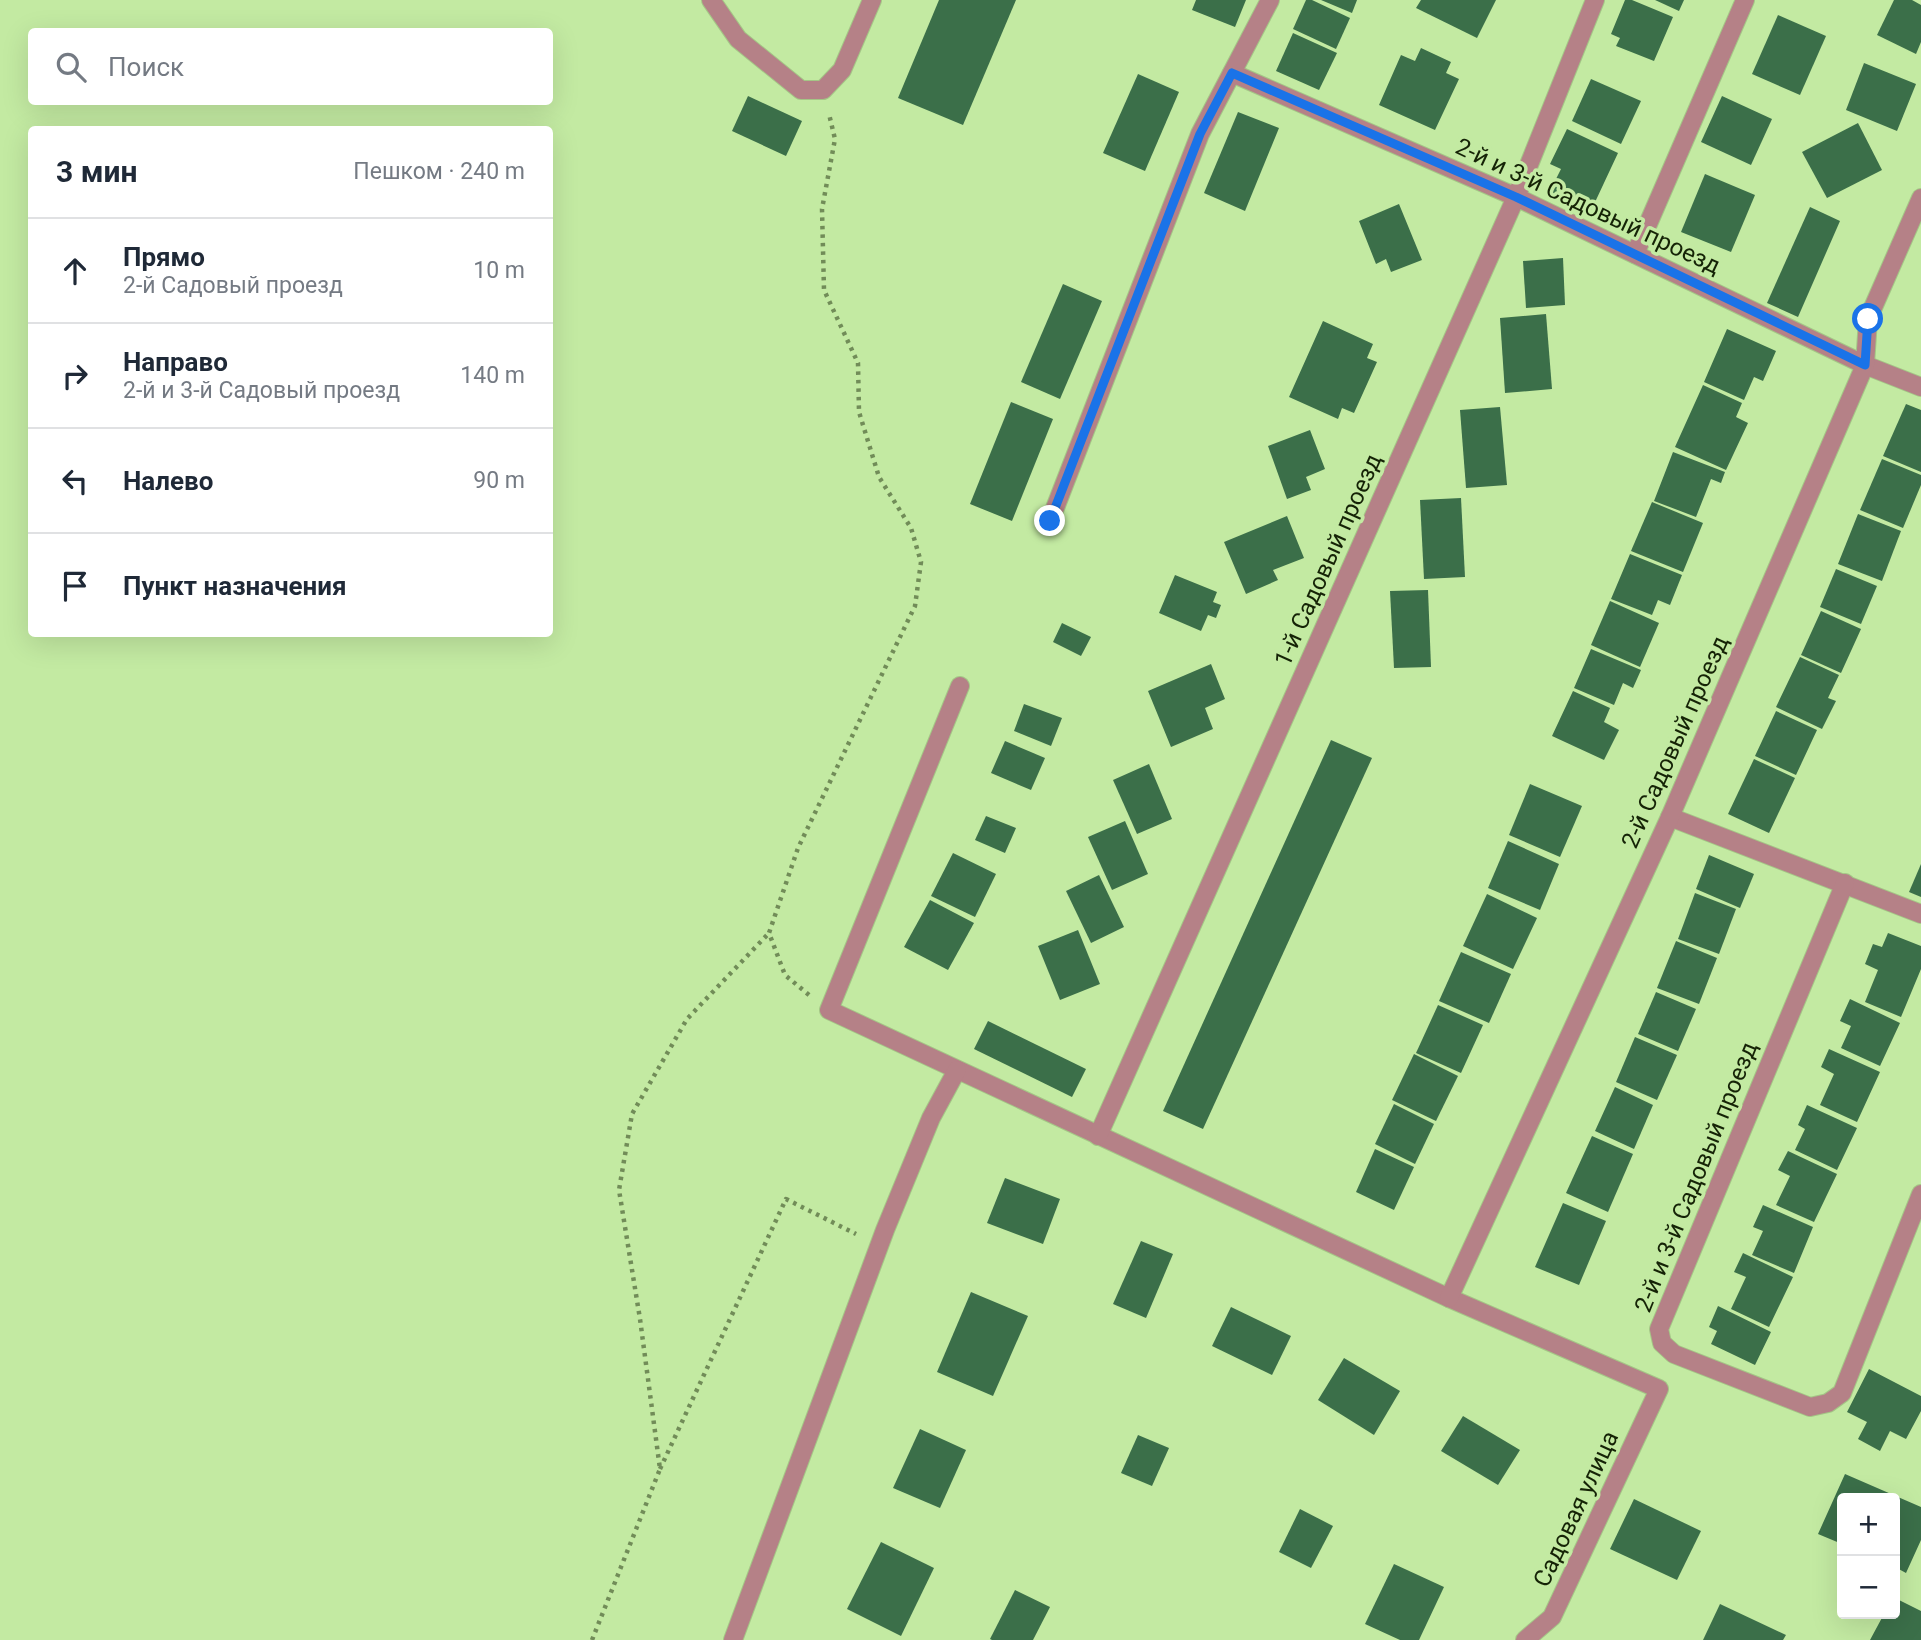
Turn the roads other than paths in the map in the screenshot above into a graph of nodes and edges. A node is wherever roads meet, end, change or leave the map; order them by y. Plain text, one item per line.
1 (711, 0) edge
2 (872, 0) edge
3 (1270, 0) edge
4 (1595, 0) edge
5 (1745, 0) edge
6 (1232, 73) junction
7 (1516, 197) junction
8 (1921, 198) edge
9 (1634, 254) junction
10 (1865, 365) junction
11 (1921, 387) edge
12 (1050, 521) dead end
13 (960, 686) dead end
14 (1670, 817) junction
15 (1845, 883) junction
16 (1921, 914) edge
17 (957, 1070) junction
18 (1098, 1136) junction
19 (1921, 1194) edge
20 (1449, 1298) junction
21 (733, 1640) edge
22 (1525, 1640) edge

1 - 2 street
3 - 6 street
4 - 7 street, 1-й Садовый проезд
5 - 9 street
6 - 7 street, 2-й и 3-й Садовый проезд
6 - 12 street
7 - 9 street, 2-й и 3-й Садовый проезд
7 - 18 street, 1-й Садовый проезд
8 - 10 street, 2-й Садовый проезд
9 - 10 street, 2-й и 3-й Садовый проезд
10 - 11 street, 2-й и 3-й Садовый проезд
10 - 14 street, 2-й Садовый проезд
13 - 17 street
14 - 15 street
14 - 20 street, 2-й Садовый проезд
15 - 16 street
15 - 19 street, 2-й и 3-й Садовый проезд
17 - 18 street
17 - 21 street
18 - 20 street
20 - 22 street, Садовая улица

